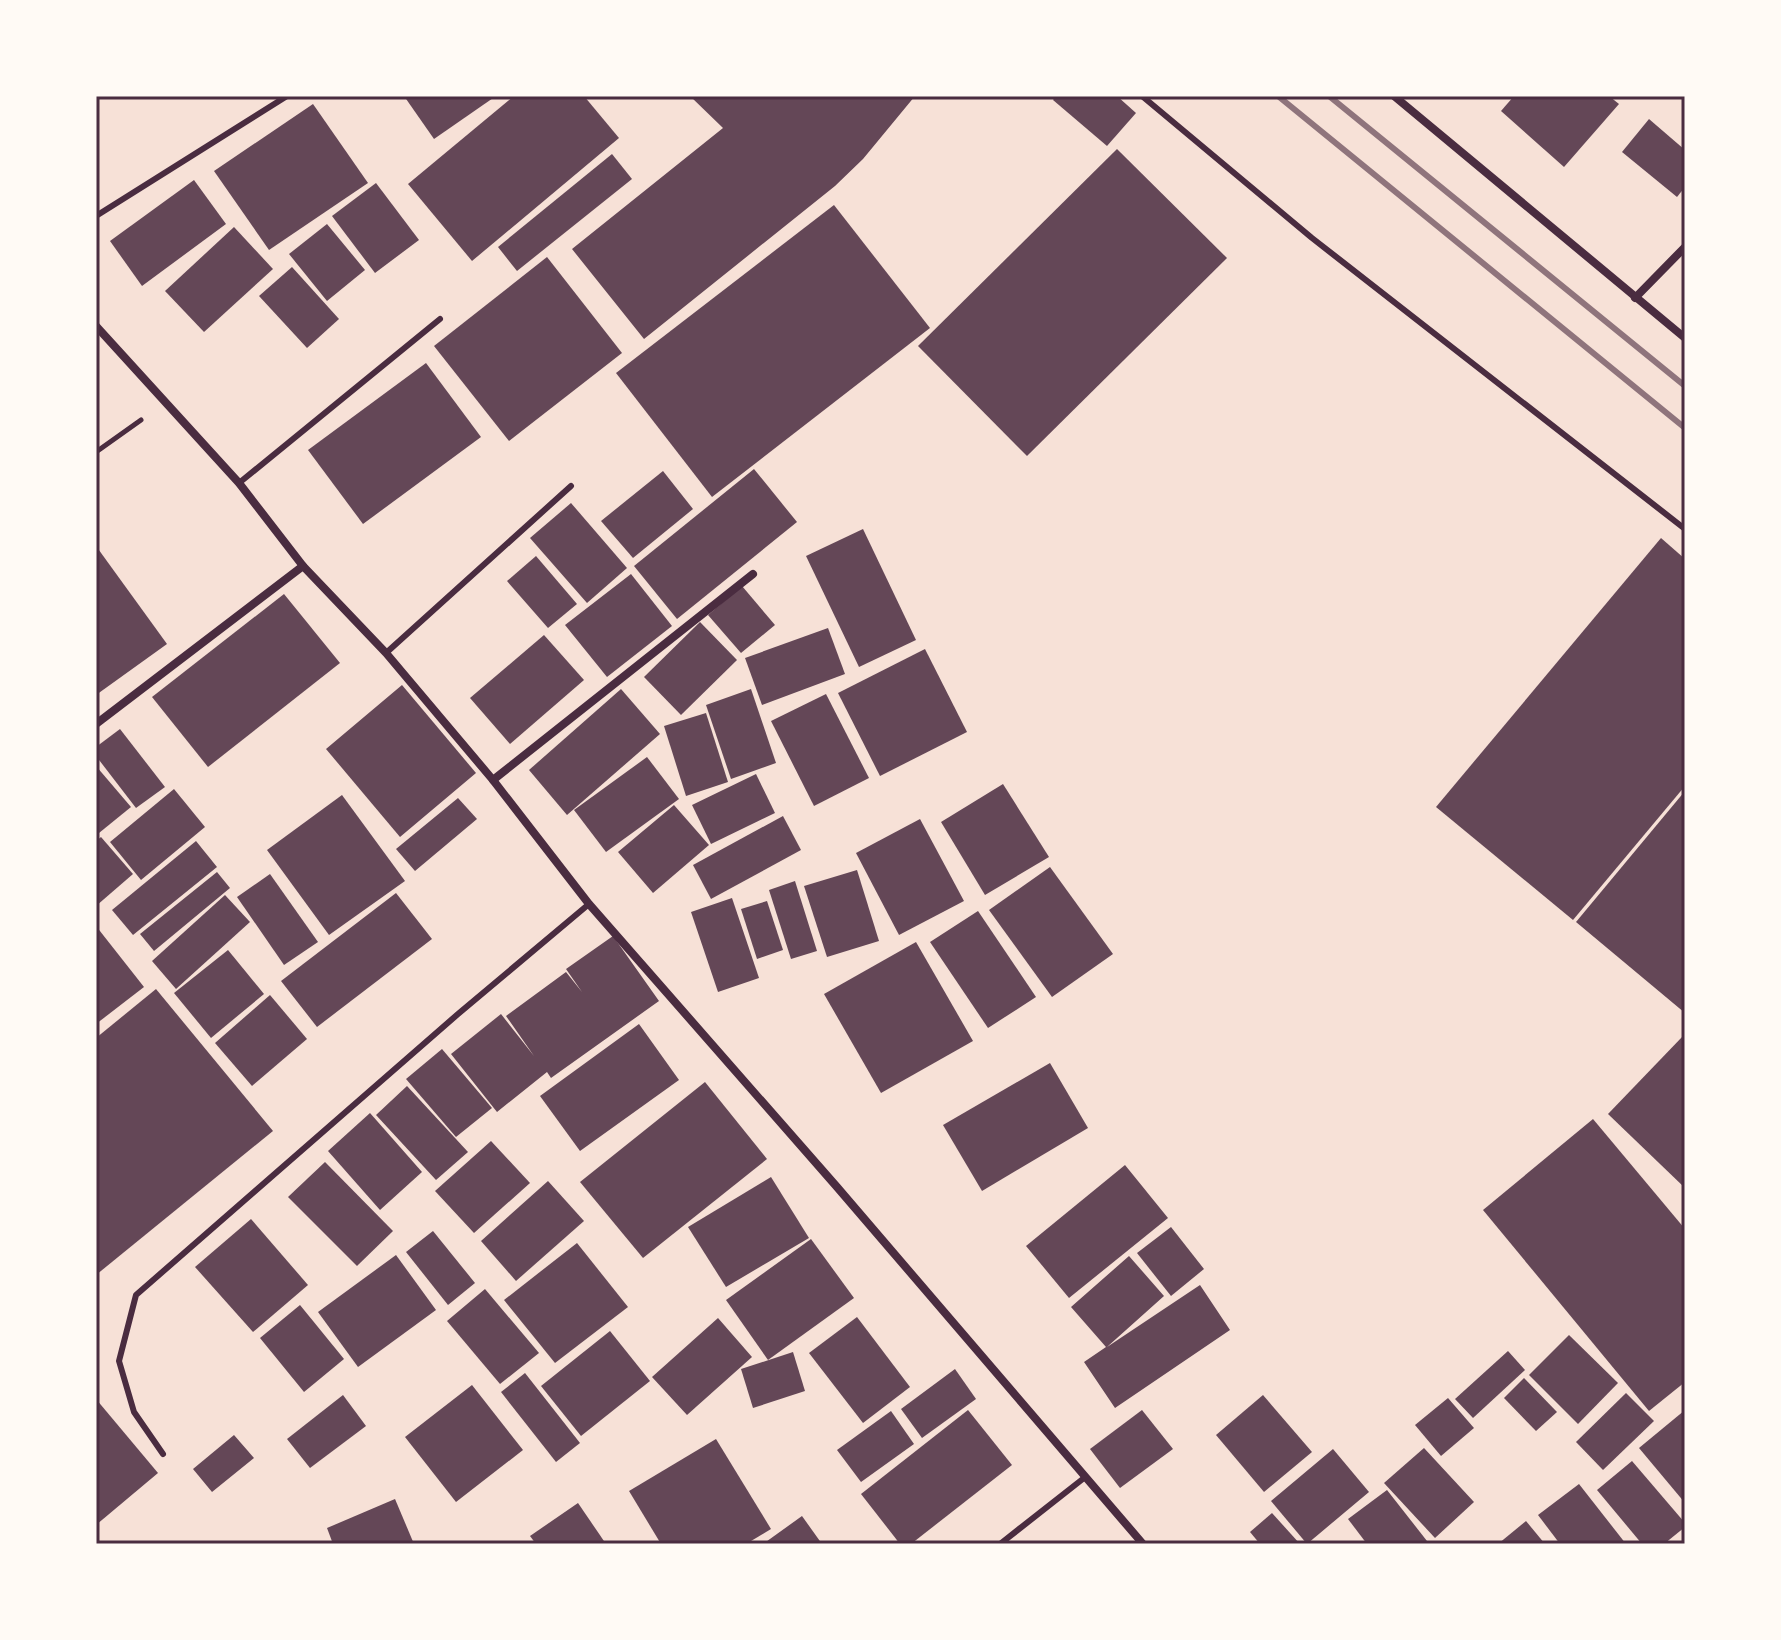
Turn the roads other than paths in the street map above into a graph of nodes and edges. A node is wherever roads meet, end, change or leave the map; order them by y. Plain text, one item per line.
1 (287, 96) edge
2 (1142, 96) edge
3 (1394, 96) edge
4 (96, 216) edge
5 (1685, 247) edge
6 (1635, 298) junction
7 (440, 319) dead end
8 (96, 326) edge
9 (1685, 338) edge
10 (239, 483) junction
11 (571, 486) dead end
12 (1685, 529) edge
13 (303, 566) junction
14 (753, 574) dead end
15 (386, 653) junction
16 (96, 724) edge
17 (493, 780) junction
18 (589, 904) junction
19 (163, 1454) dead end
20 (1084, 1478) junction
21 (1000, 1544) edge
22 (1143, 1544) edge

1 - 4 lane
2 - 12 lane
3 - 6 street
5 - 6 street
6 - 9 street
7 - 10 lane
8 - 10 street
10 - 13 street
11 - 15 lane
13 - 15 street
13 - 16 street
14 - 17 street
15 - 17 street
17 - 18 street
18 - 19 lane
18 - 20 street
20 - 21 lane
20 - 22 street

